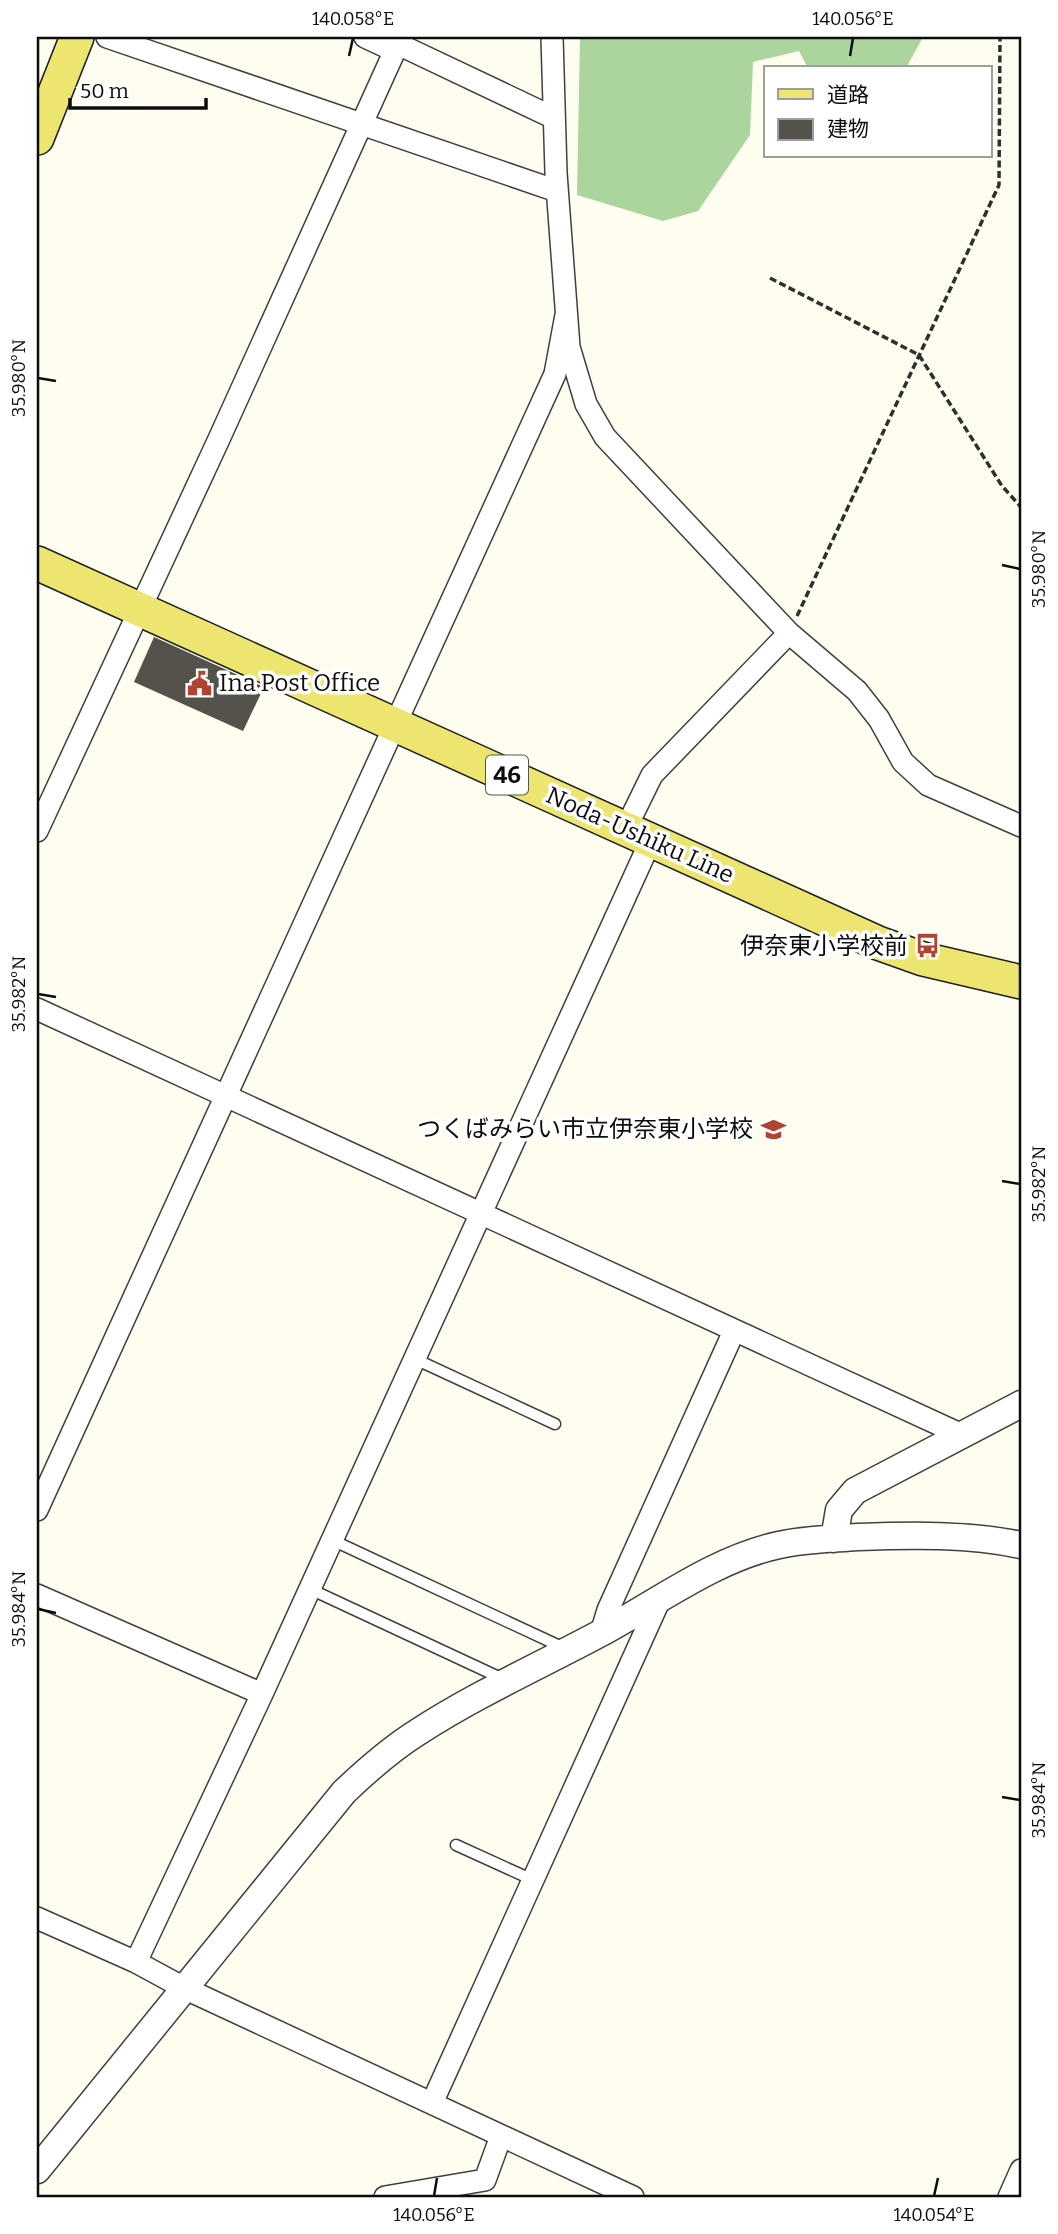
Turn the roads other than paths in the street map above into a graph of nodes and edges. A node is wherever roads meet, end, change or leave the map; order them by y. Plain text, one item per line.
1 (52, 37) edge
2 (77, 37) edge
3 (107, 37) edge
4 (365, 37) edge
5 (552, 37) edge
6 (398, 44) edge
7 (37, 75) edge
8 (554, 118) junction
9 (361, 123) junction
10 (37, 138) edge
11 (557, 191) junction
12 (566, 315) junction
13 (37, 563) edge
14 (139, 609) junction
15 (789, 633) junction
16 (396, 726) junction
17 (1021, 826) edge
18 (37, 831) edge
19 (639, 834) junction
20 (1021, 982) edge
21 (37, 1009) edge
22 (226, 1096) junction
23 (481, 1214) junction
24 (734, 1331) junction
25 (415, 1359) junction
26 (1021, 1404) edge
27 (555, 1424) dead end
28 (962, 1435) junction
29 (45, 1471) edge
30 (37, 1510) edge
31 (332, 1539) junction
32 (834, 1539) junction
33 (1021, 1545) edge
34 (310, 1589) junction
35 (37, 1595) edge
36 (660, 1599) junction
37 (601, 1633) junction
38 (569, 1650) junction
39 (508, 1682) junction
40 (262, 1694) junction
41 (456, 1845) dead end
42 (533, 1880) junction
43 (37, 1918) edge
44 (136, 1962) junction
45 (184, 1988) junction
46 (432, 2104) junction
47 (501, 2136) junction
48 (37, 2170) edge
49 (1021, 2170) edge
50 (482, 2189) edge
51 (385, 2197) edge
52 (633, 2197) edge
53 (1009, 2197) edge

1 - 7 main road
2 - 10 main road
3 - 9 street
4 - 6 street
5 - 8 street
6 - 8 street
6 - 9 street
8 - 11 street
9 - 11 street
9 - 14 street
11 - 12 street
12 - 15 street
12 - 16 street
13 - 14 main road, Noda-Ushiku Line / 46
14 - 16 main road, Noda-Ushiku Line / 46
14 - 18 street
15 - 17 street
15 - 19 street
16 - 19 main road, Noda-Ushiku Line / 46
16 - 22 street
19 - 20 main road, Noda-Ushiku Line / 46
19 - 23 street
21 - 22 street
22 - 23 street
22 - 29 street
23 - 24 street
23 - 25 street
24 - 28 street
24 - 37 street
25 - 27 lane
25 - 31 street
26 - 28 street
28 - 32 street
29 - 30 street
31 - 34 street
31 - 38 lane
32 - 33 street
32 - 36 street
34 - 39 lane
34 - 40 street
35 - 40 street
36 - 37 street
36 - 42 street
37 - 38 street
38 - 39 street
39 - 45 street
40 - 44 street
41 - 42 lane
42 - 46 street
43 - 44 street
44 - 45 street
45 - 46 street
45 - 48 street
46 - 47 street
47 - 50 street
47 - 52 street
49 - 53 street
50 - 51 street

